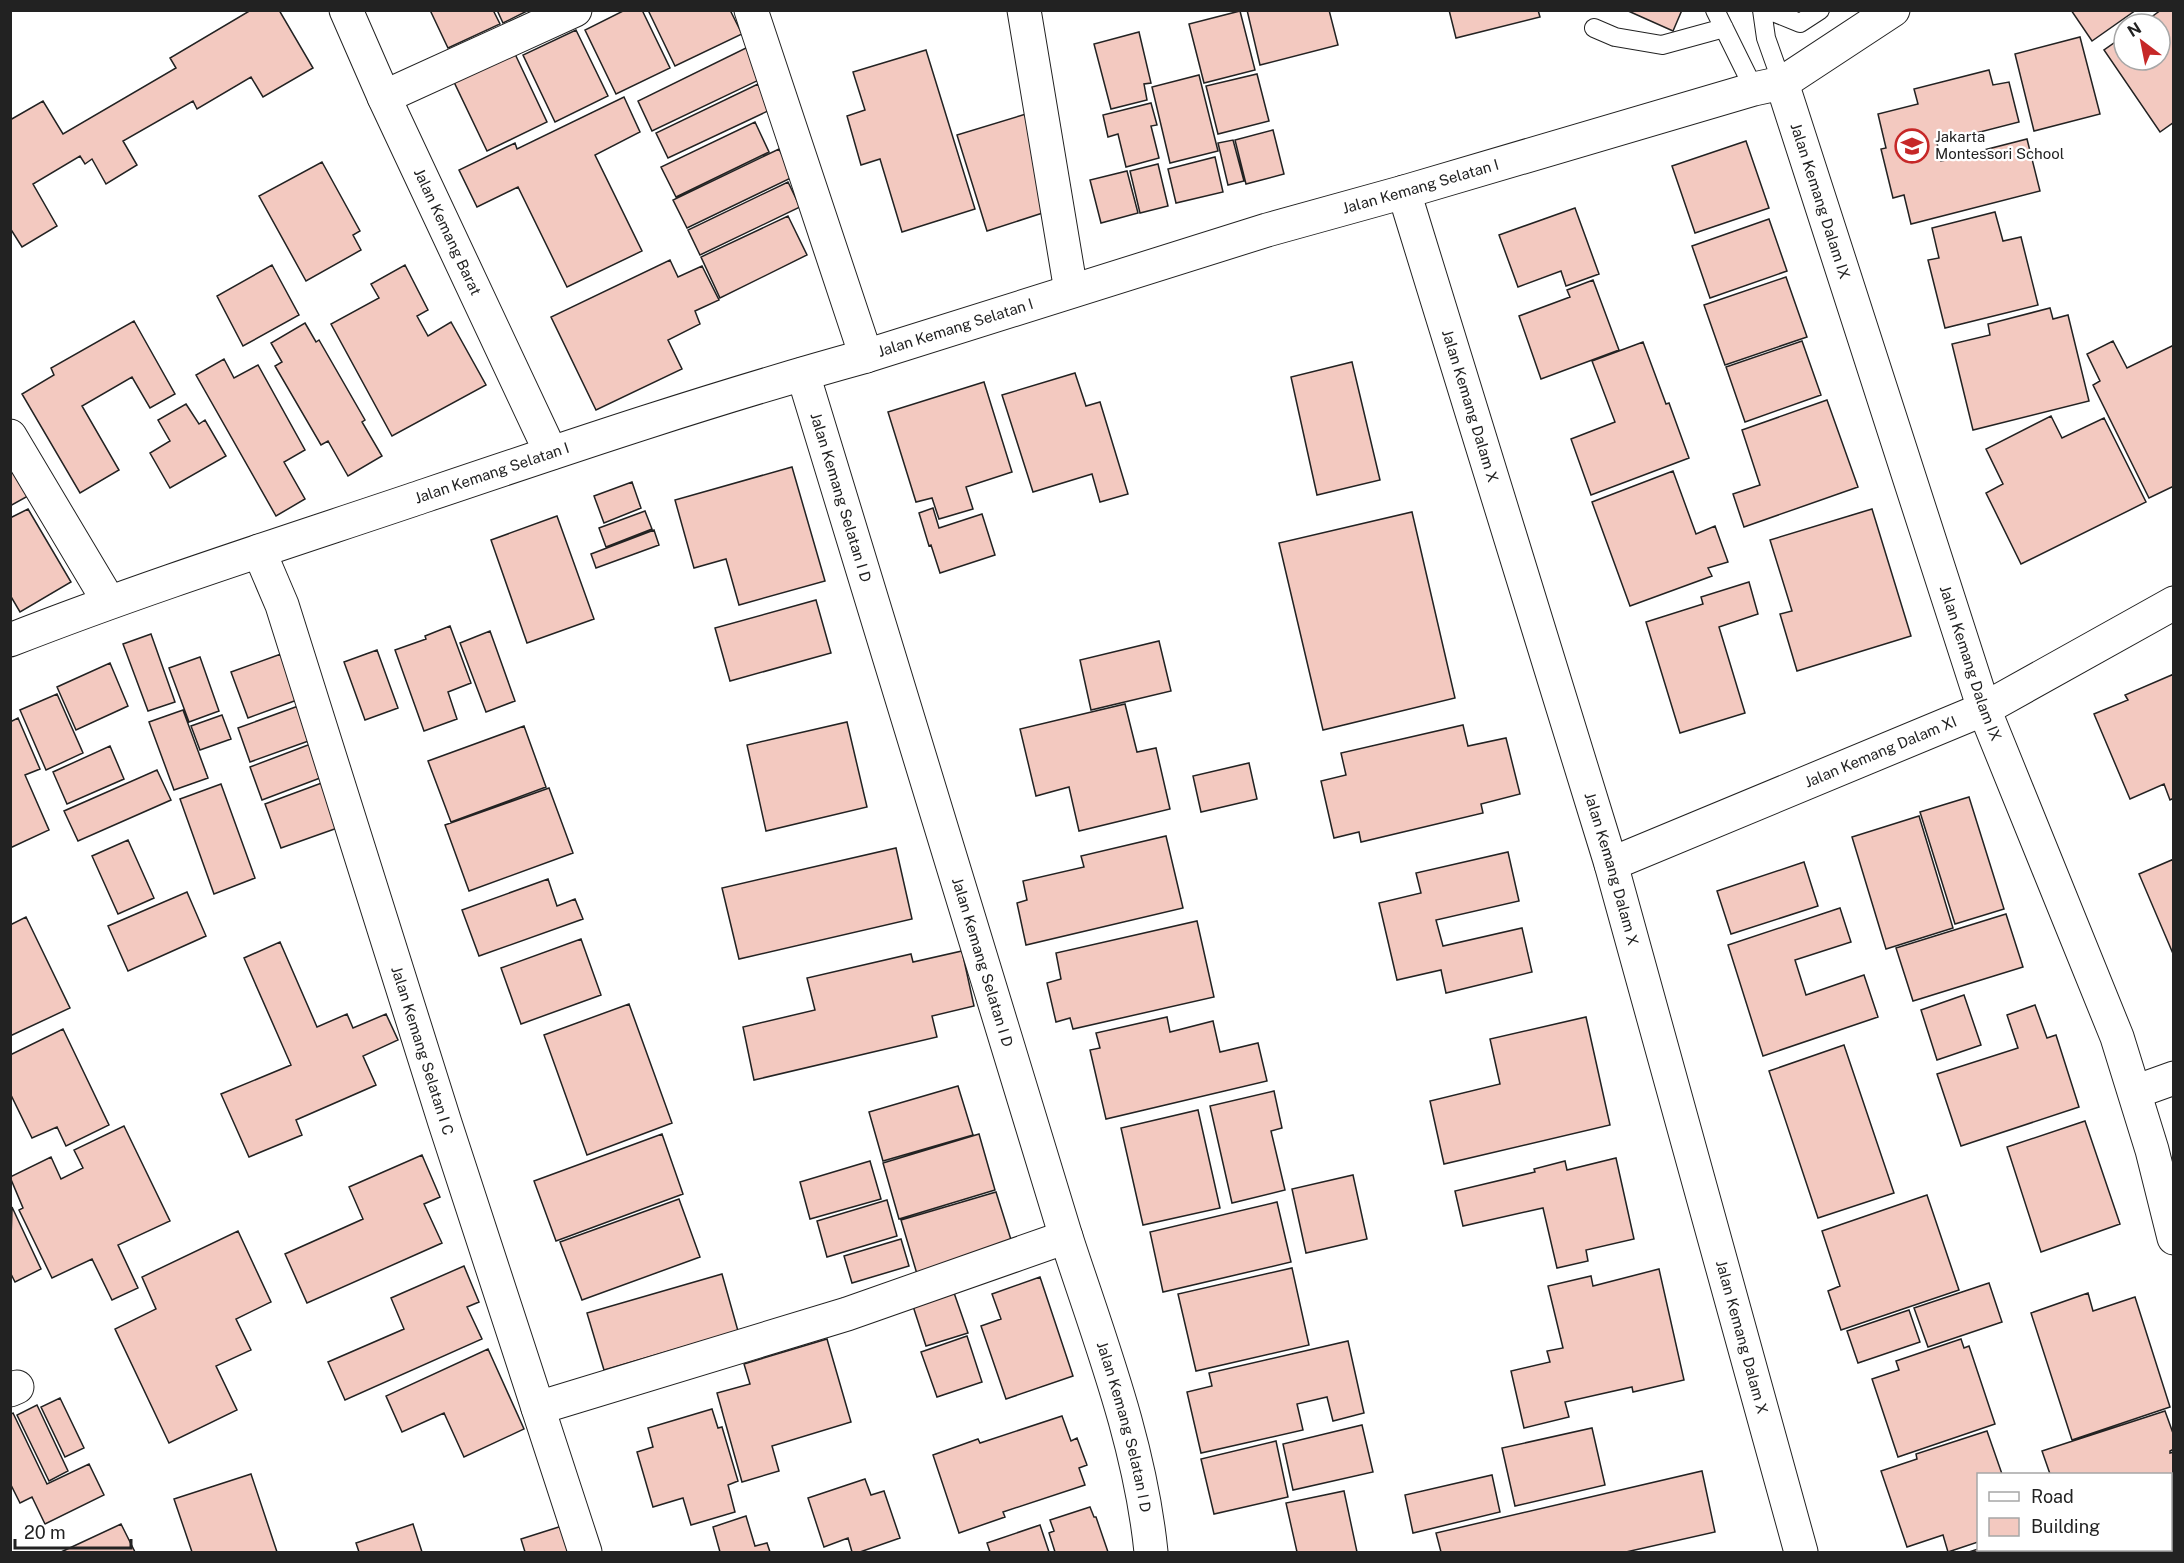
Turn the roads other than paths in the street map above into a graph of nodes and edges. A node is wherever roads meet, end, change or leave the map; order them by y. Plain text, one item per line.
1 (346, 10) edge
2 (575, 10) edge
3 (751, 10) edge
4 (1024, 10) edge
5 (1715, 10) edge
6 (1761, 10) edge
7 (1768, 10) edge
8 (1820, 10) edge
9 (1893, 10) edge
10 (1594, 28) dead end
11 (1724, 28) junction
12 (1768, 86) junction
13 (384, 97) junction
14 (1404, 192) junction
15 (1071, 291) junction
16 (866, 356) junction
17 (803, 374) junction
18 (10, 436) edge
19 (551, 453) junction
20 (259, 551) junction
21 (109, 602) junction
22 (2174, 603) edge
23 (10, 640) edge
24 (1984, 709) junction
25 (1611, 864) junction
26 (2174, 1078) edge
27 (2136, 1092) junction
28 (1066, 1237) junction
29 (2174, 1238) edge
30 (538, 1408) junction
31 (585, 1552) edge
32 (1151, 1552) edge
33 (1801, 1552) edge

1 - 13 street, Jalan Kemang Barat
2 - 13 street
3 - 16 street
4 - 15 street
5 - 11 lane
6 - 12 lane
7 - 8 lane
9 - 12 street, Jalan Kemang Selatan I
10 - 11 lane
11 - 12 lane
12 - 14 street, Jalan Kemang Selatan I
12 - 24 street, Jalan Kemang Dalam IX
13 - 19 street, Jalan Kemang Barat
14 - 15 street, Jalan Kemang Selatan I
14 - 25 street, Jalan Kemang Dalam X
15 - 16 street, Jalan Kemang Selatan I
16 - 17 street, Jalan Kemang Selatan I
17 - 19 street, Jalan Kemang Selatan I
17 - 28 street, Jalan Kemang Selatan I D
18 - 21 street
19 - 20 street, Jalan Kemang Selatan I
20 - 21 street, Jalan Kemang Selatan I
20 - 30 street, Jalan Kemang Selatan I C
21 - 23 street, Jalan Kemang Selatan I
22 - 24 street, Jalan Kemang Dalam XI
24 - 25 street, Jalan Kemang Dalam XI
24 - 27 street, Jalan Kemang Dalam IX
25 - 33 street, Jalan Kemang Dalam X
26 - 27 street
27 - 29 street, Jalan Kemang Dalam IX
28 - 30 street
28 - 32 street, Jalan Kemang Selatan I D
30 - 31 street, Jalan Kemang Selatan I C

